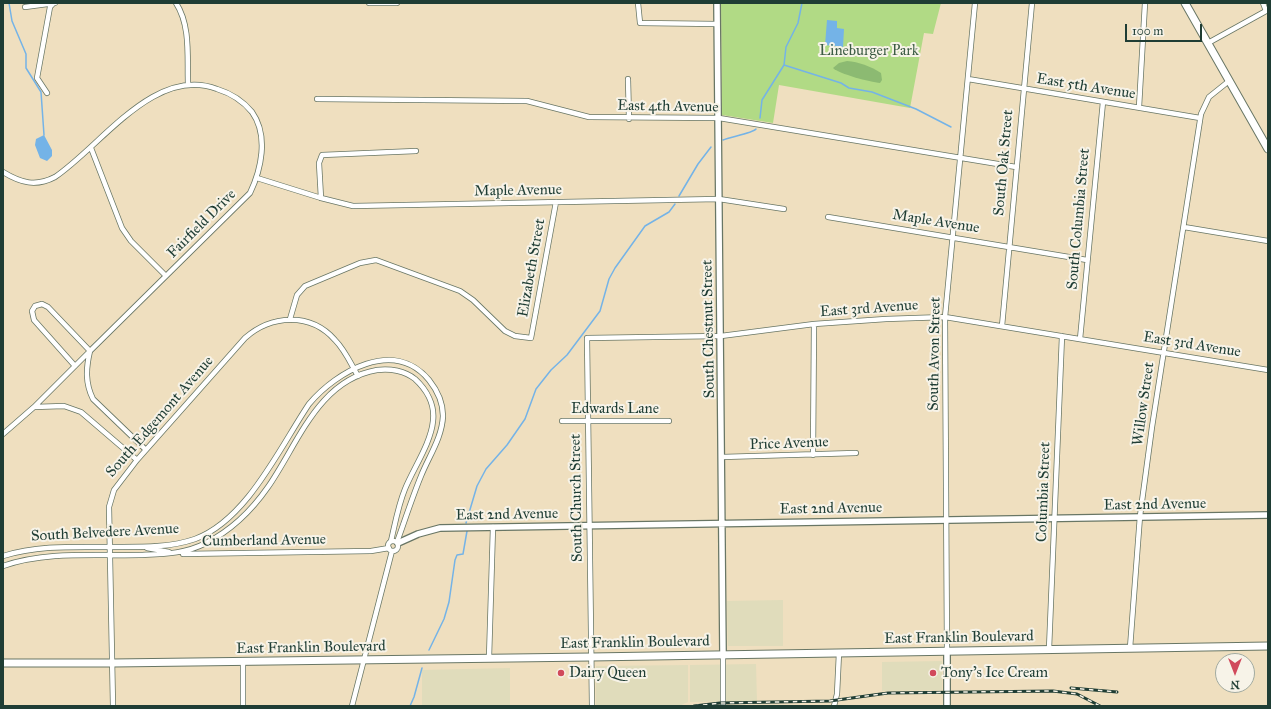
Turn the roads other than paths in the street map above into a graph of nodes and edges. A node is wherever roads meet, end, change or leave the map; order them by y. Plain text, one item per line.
1 (54, 3) edge
2 (176, 3) edge
3 (369, 3) edge
4 (397, 3) edge
5 (638, 3) edge
6 (717, 3) edge
7 (975, 3) edge
8 (1032, 3) edge
9 (1145, 3) edge
10 (1185, 3) edge
11 (1263, 3) edge
12 (25, 7) dead end
13 (717, 24) junction
14 (1208, 43) junction
15 (628, 79) dead end
16 (968, 79) junction
17 (1229, 81) junction
18 (188, 84) junction
19 (1024, 89) junction
20 (48, 93) dead end
21 (317, 99) dead end
22 (1102, 102) junction
23 (1139, 107) junction
24 (719, 118) junction
25 (1200, 118) junction
26 (629, 119) junction
27 (1266, 139) edge
28 (91, 148) junction
29 (1268, 149) edge
30 (416, 151) dead end
31 (960, 158) junction
32 (1016, 167) junction
33 (3, 172) edge
34 (257, 178) junction
35 (321, 198) junction
36 (719, 199) junction
37 (556, 202) junction
38 (784, 209) dead end
39 (828, 217) dead end
40 (1184, 227) junction
41 (953, 237) junction
42 (1268, 241) edge
43 (1009, 246) junction
44 (1087, 260) junction
45 (166, 276) junction
46 (945, 317) junction
47 (290, 319) junction
48 (814, 324) junction
49 (1002, 326) junction
50 (721, 336) junction
51 (1062, 336) junction
52 (587, 338) joint
53 (1080, 339) junction
54 (90, 351) junction
55 (1164, 352) junction
56 (75, 366) junction
57 (353, 369) junction
58 (1268, 370) edge
59 (358, 376) junction
60 (34, 407) junction
61 (562, 421) dead end
62 (588, 421) junction
63 (669, 421) dead end
64 (3, 434) edge
65 (146, 450) junction
66 (856, 453) dead end
67 (813, 455) junction
68 (722, 457) junction
69 (137, 460) junction
70 (1268, 515) edge
71 (1140, 516) junction
72 (1054, 518) junction
73 (947, 519) junction
74 (722, 523) junction
75 (589, 526) junction
76 (493, 527) junction
77 (391, 542) junction
78 (398, 543) junction
79 (111, 547) junction
80 (140, 547) junction
81 (390, 549) junction
82 (177, 554) junction
83 (3, 556) edge
84 (111, 556) junction
85 (3, 566) edge
86 (1268, 646) edge
87 (1130, 648) junction
88 (1049, 649) junction
89 (947, 651) junction
90 (839, 653) junction
91 (723, 655) junction
92 (591, 657) junction
93 (490, 658) junction
94 (363, 660) junction
95 (243, 662) junction
96 (3, 663) edge
97 (113, 663) junction
98 (113, 706) edge
99 (243, 706) edge
100 (352, 706) edge
101 (592, 706) edge
102 (723, 706) edge
103 (834, 706) edge
104 (947, 706) edge

1 - 12 street
1 - 20 street
2 - 18 street
3 - 4 street
5 - 13 street
6 - 13 street, South Chestnut Street
7 - 16 street, South Avon Street
8 - 19 street, South Oak Street
9 - 23 street
10 - 14 main road
11 - 14 street
13 - 24 street, South Chestnut Street
14 - 17 main road
15 - 26 street
16 - 19 street, East 5th Avenue
16 - 31 street, South Avon Street
17 - 25 street, Willow Street
17 - 27 main road
18 - 28 street, Fairfield Drive
18 - 34 street, Fairfield Drive
19 - 22 street, East 5th Avenue
19 - 32 street, South Oak Street
21 - 26 street, East 4th Avenue
22 - 23 street, East 5th Avenue
22 - 44 street, South Columbia Street
23 - 25 street, East 5th Avenue
24 - 26 street, East 4th Avenue
24 - 31 street, East 4th Avenue
24 - 36 street, South Chestnut Street
25 - 40 street, Willow Street
27 - 29 main road
28 - 33 street, Fairfield Drive
28 - 45 street
30 - 35 street
31 - 32 street, East 4th Avenue
31 - 41 street, South Avon Street
32 - 43 street, South Oak Street
34 - 35 street, Maple Avenue
34 - 45 street, Fairfield Drive
35 - 37 street, Maple Avenue
36 - 37 street, Maple Avenue
36 - 38 street, Maple Avenue
36 - 50 street, South Chestnut Street
37 - 47 street, Elizabeth Street
39 - 41 street, Maple Avenue
40 - 42 street
40 - 55 street, Willow Street
41 - 43 street, Maple Avenue
41 - 46 street, South Avon Street
43 - 44 street, Maple Avenue
43 - 49 street, South Oak Street
44 - 53 street, South Columbia Street
45 - 54 street, Fairfield Drive
46 - 48 street, East 3rd Avenue
46 - 49 street, East 3rd Avenue
46 - 73 street, South Avon Street
47 - 57 street, South Edgemont Avenue
47 - 65 street, South Edgemont Avenue
48 - 50 street, East 3rd Avenue
48 - 67 street
49 - 51 street, East 3rd Avenue
50 - 52 street, East 3rd Avenue
50 - 68 street, South Chestnut Street
51 - 53 street, East 3rd Avenue
51 - 72 street, Columbia Street
52 - 62 street, South Church Street
53 - 55 street, East 3rd Avenue
54 - 56 street, Fairfield Drive
54 - 56 street
54 - 65 street
55 - 58 street, East 3rd Avenue
55 - 71 street, Willow Street
56 - 60 street, Fairfield Drive
57 - 59 street, South Edgemont Avenue
57 - 78 street, South Belvedere Avenue
57 - 80 street, South Belvedere Avenue
59 - 77 street, South Belvedere Avenue
59 - 82 street, South Belvedere Avenue
60 - 64 street, Fairfield Drive
60 - 69 street
61 - 62 street, Edwards Lane
62 - 63 street, Edwards Lane
62 - 75 street, South Church Street
65 - 69 street, South Edgemont Avenue
66 - 67 street, Price Avenue
67 - 68 street, Price Avenue
68 - 74 street, South Chestnut Street
69 - 79 street, South Edgemont Avenue
70 - 71 street, East 2nd Avenue
71 - 72 street, East 2nd Avenue
71 - 87 street, Willow Street
72 - 73 street, East 2nd Avenue
72 - 88 street, Columbia Street
73 - 74 street, East 2nd Avenue
73 - 89 street, South Avon Street
74 - 75 street, East 2nd Avenue
74 - 91 street, South Chestnut Street
75 - 76 street, East 2nd Avenue
75 - 92 street, South Church Street
76 - 78 street, East 2nd Avenue
76 - 93 street
77 - 78 street
77 - 81 street, South Belvedere Avenue
78 - 81 street, South Belvedere Avenue
79 - 80 street, South Belvedere Avenue
79 - 83 street, South Belvedere Avenue
79 - 84 street, South Edgemont Avenue
80 - 82 street, Cumberland Avenue
81 - 82 street, Cumberland Avenue
81 - 94 street
82 - 84 street, South Belvedere Avenue
84 - 85 street, South Belvedere Avenue
84 - 97 street, South Edgemont Avenue
86 - 87 main road, East Franklin Boulevard
87 - 88 main road, East Franklin Boulevard
88 - 89 main road, East Franklin Boulevard
89 - 90 main road, East Franklin Boulevard
89 - 104 street, South Avon Street
90 - 91 main road, East Franklin Boulevard
90 - 103 street
91 - 92 main road, East Franklin Boulevard
91 - 102 street
92 - 93 main road, East Franklin Boulevard
92 - 101 street, South Church Street
93 - 94 main road, East Franklin Boulevard
94 - 95 main road, East Franklin Boulevard
94 - 100 street
95 - 97 main road, East Franklin Boulevard
95 - 99 street
96 - 97 main road, East Franklin Boulevard
97 - 98 street, South Edgemont Avenue

